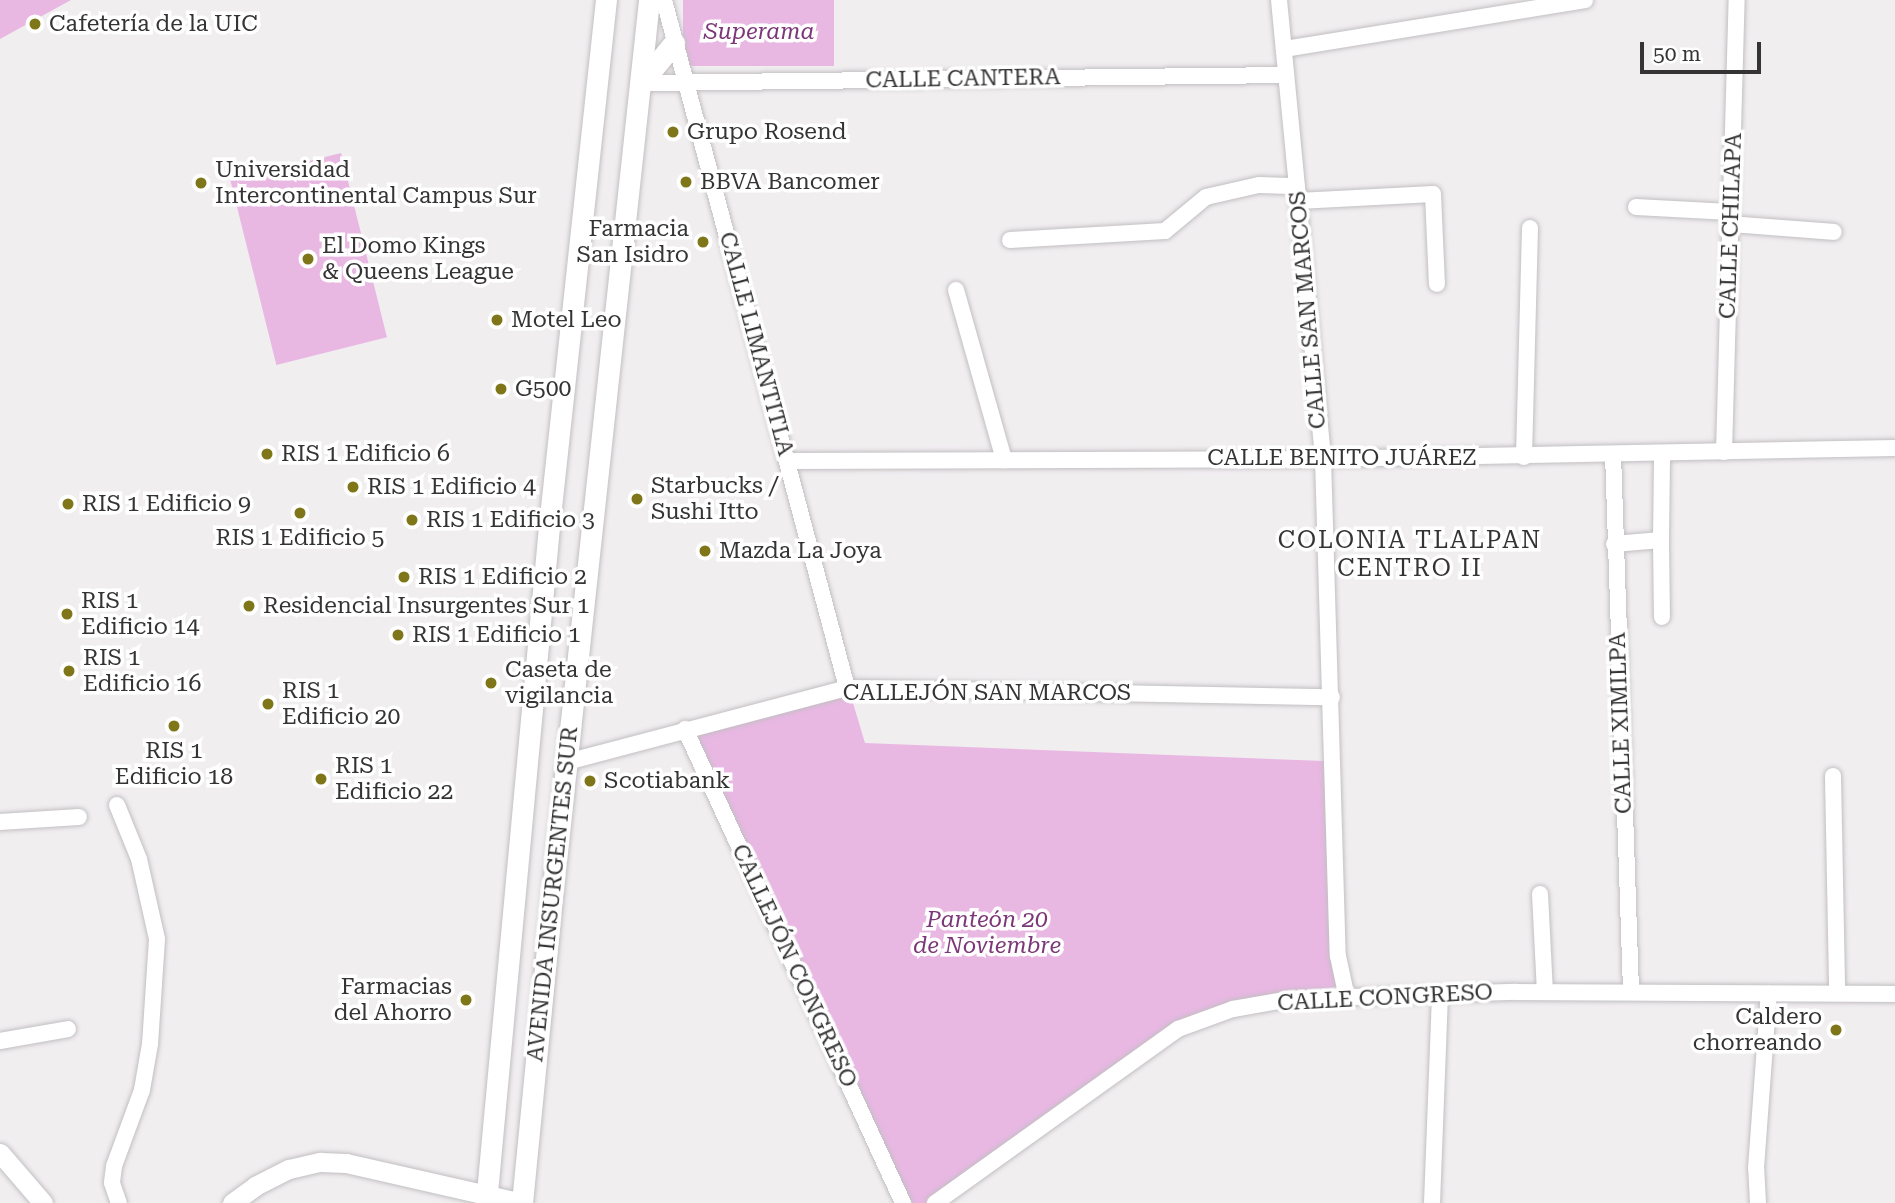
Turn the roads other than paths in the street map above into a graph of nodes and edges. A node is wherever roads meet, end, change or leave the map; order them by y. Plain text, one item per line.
1 (606, 0) edge
2 (649, 0) edge
3 (664, 0) edge
4 (1279, 0) edge
5 (1585, 0) edge
6 (1737, 0) edge
7 (674, 43) junction
8 (1284, 49) junction
9 (1286, 75) junction
10 (684, 82) junction
11 (641, 83) junction
12 (1297, 193) junction
13 (1636, 208) dead end
14 (1730, 218) junction
15 (1530, 228) dead end
16 (1835, 232) dead end
17 (1010, 240) dead end
18 (1437, 284) dead end
19 (956, 290) dead end
20 (1895, 448) edge
21 (1724, 452) junction
22 (1662, 453) junction
23 (1613, 454) junction
24 (1524, 457) junction
25 (1323, 459) junction
26 (1004, 460) junction
27 (788, 461) junction
28 (1661, 540) junction
29 (1614, 544) junction
30 (1662, 617) dead end
31 (847, 688) junction
32 (1332, 697) junction
33 (685, 729) junction
34 (567, 762) junction
35 (1833, 776) dead end
36 (117, 805) dead end
37 (79, 817) dead end
38 (0, 822) edge
39 (1540, 894) dead end
40 (1545, 992) junction
41 (1631, 992) junction
42 (1769, 993) junction
43 (1837, 993) junction
44 (1895, 994) edge
45 (1440, 995) junction
46 (1347, 998) junction
47 (68, 1029) dead end
48 (0, 1041) edge
49 (1, 1157) edge
50 (486, 1199) edge
51 (43, 1203) edge
52 (119, 1203) edge
53 (232, 1203) edge
54 (522, 1203) edge
55 (903, 1203) edge
56 (935, 1203) edge
57 (1432, 1203) edge
58 (1758, 1203) edge

1 - 50 main road, AVENIDA INSURGENTES SUR
2 - 11 main road, AVENIDA INSURGENTES SUR
3 - 7 street, CALLE LIMANTITLA
4 - 8 street, CALLE SAN MARCOS
5 - 8 street
6 - 14 street, CALLE CHILAPA
7 - 10 street, CALLE LIMANTITLA
7 - 11 main road
8 - 9 street, CALLE SAN MARCOS
9 - 10 street, CALLE CANTERA
9 - 12 street, CALLE SAN MARCOS
10 - 11 street, CALLE CANTERA
10 - 27 street, CALLE LIMANTITLA
11 - 34 main road, AVENIDA INSURGENTES SUR
12 - 17 street
12 - 18 street
12 - 25 street, CALLE SAN MARCOS
13 - 14 street
14 - 16 street
14 - 21 street, CALLE CHILAPA
15 - 24 street
19 - 26 street
20 - 21 street, CALLE BENITO JUÁREZ
21 - 22 street, CALLE BENITO JUÁREZ
22 - 23 street, CALLE BENITO JUÁREZ
22 - 28 street
23 - 24 street, CALLE BENITO JUÁREZ
23 - 29 street, CALLE XIMILPA
24 - 25 street, CALLE BENITO JUÁREZ
25 - 26 street, CALLE BENITO JUÁREZ
25 - 32 street, CALLE SAN MARCOS
26 - 27 street, CALLE BENITO JUÁREZ
27 - 31 street, CALLE LIMANTITLA
28 - 29 street
28 - 30 street
29 - 41 street, CALLE XIMILPA
31 - 32 street, CALLEJÓN SAN MARCOS
31 - 33 street, CALLEJÓN SAN MARCOS
32 - 46 street, CALLE SAN MARCOS
33 - 34 street, CALLEJÓN SAN MARCOS
33 - 55 street, CALLEJÓN CONGRESO
34 - 54 main road, AVENIDA INSURGENTES SUR
35 - 43 street
36 - 52 street
37 - 38 street
39 - 40 street
40 - 41 street, CALLE CONGRESO
40 - 45 street, CALLE CONGRESO
41 - 42 street, CALLE CONGRESO
42 - 43 street, CALLE CONGRESO
42 - 58 street
43 - 44 street, CALLE CONGRESO
45 - 46 street, CALLE CONGRESO
45 - 57 street
46 - 56 street, CALLE CONGRESO
47 - 48 street
49 - 51 street
50 - 53 street
50 - 54 street

